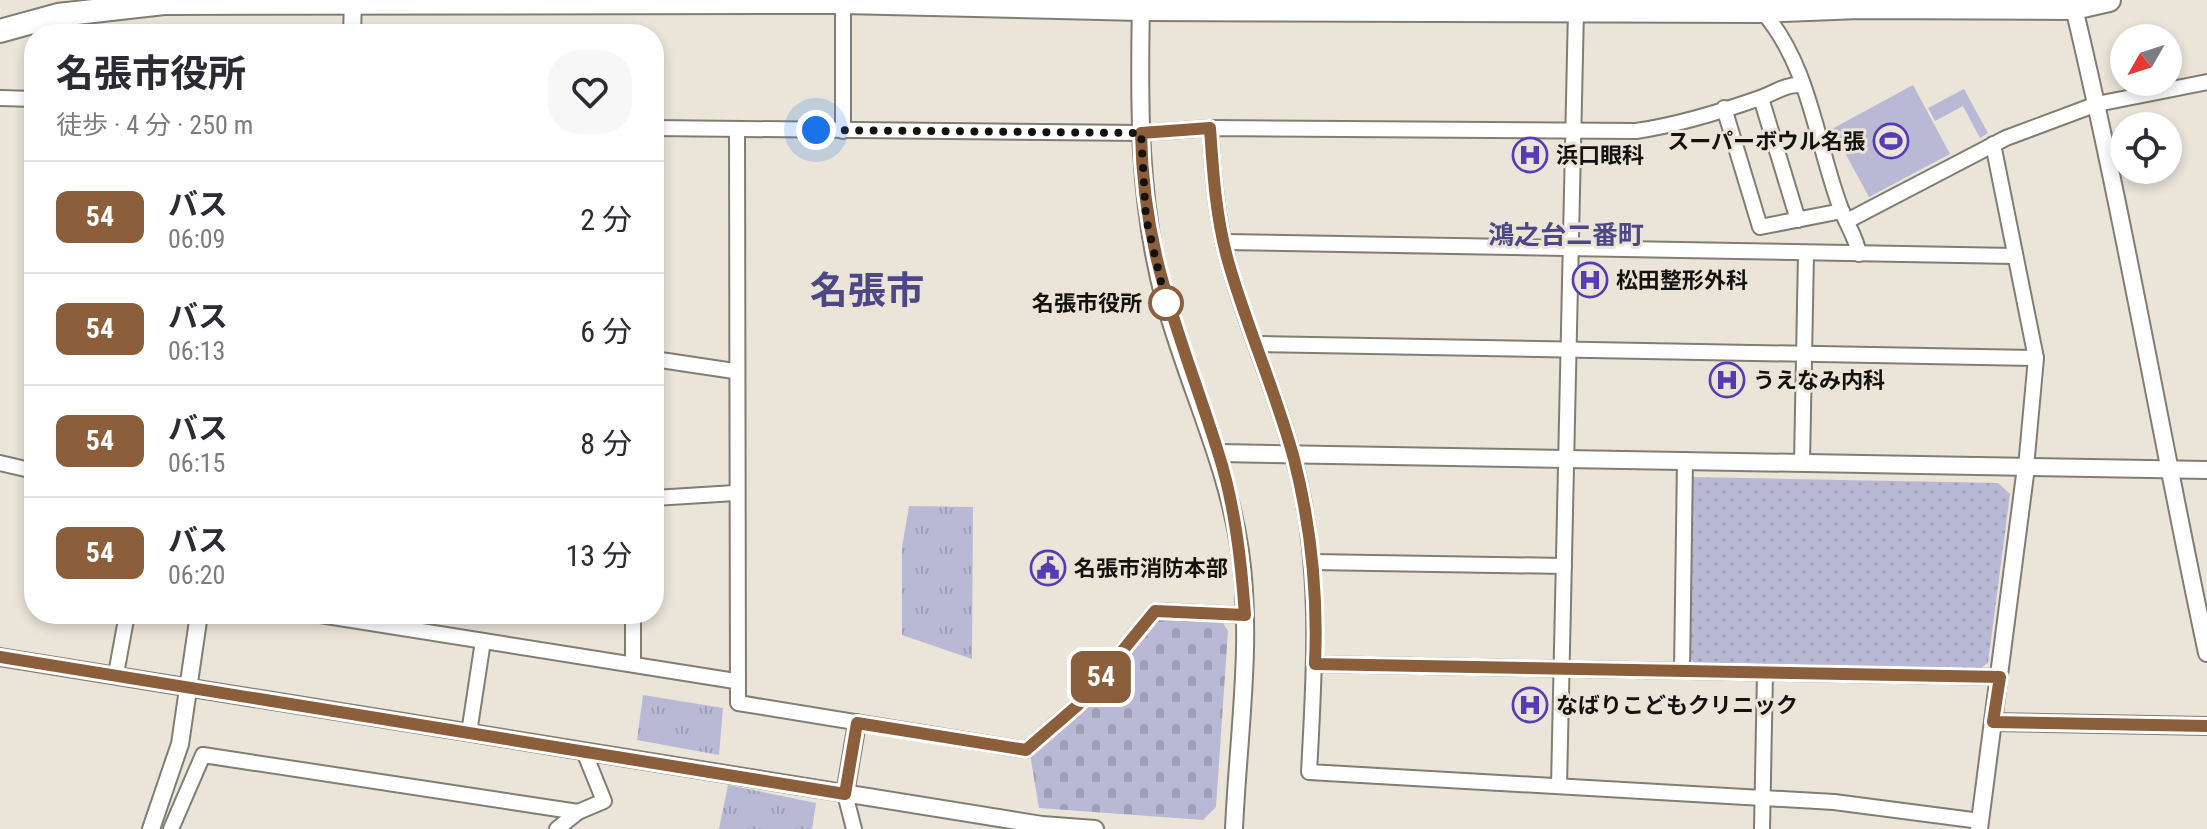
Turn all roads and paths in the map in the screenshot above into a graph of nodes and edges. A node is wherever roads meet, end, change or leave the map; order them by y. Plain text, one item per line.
1 (2109, 0) edge
2 (353, 1) edge
3 (752, 2) edge
4 (843, 2) junction
5 (1141, 4) edge
6 (58, 7) edge
7 (2074, 8) junction
8 (1576, 9) junction
9 (1762, 11) junction
10 (352, 24) edge
11 (0, 31) edge
12 (1801, 85) junction
13 (2206, 85) edge
14 (0, 98) edge
15 (1761, 98) junction
16 (24, 99) edge
17 (2097, 104) junction
18 (1724, 108) junction
19 (664, 128) edge
20 (1210, 128) junction
21 (737, 129) junction
22 (1573, 130) junction
23 (843, 131) junction
24 (1141, 133) junction
25 (1993, 144) junction
26 (1844, 216) junction
27 (1798, 220) junction
28 (1224, 242) junction
29 (1570, 248) junction
30 (1806, 253) junction
31 (1859, 254) junction
32 (2015, 256) junction
33 (1256, 344) junction
34 (1568, 350) junction
35 (1804, 355) junction
36 (2036, 358) junction
37 (664, 360) edge
38 (734, 371) junction
39 (1219, 453) junction
40 (1293, 454) junction
41 (1566, 459) junction
42 (1685, 460) junction
43 (0, 463) edge
44 (1802, 463) junction
45 (2026, 467) junction
46 (24, 469) edge
47 (2167, 469) junction
48 (2207, 470) edge
49 (735, 493) junction
50 (664, 497) edge
51 (1312, 562) junction
52 (1564, 566) junction
53 (1245, 615) junction
54 (125, 624) edge
55 (198, 624) edge
56 (377, 624) edge
57 (633, 624) edge
58 (483, 641) junction
59 (2207, 653) edge
60 (0, 657) edge
61 (633, 664) junction
62 (1315, 664) junction
63 (1562, 669) junction
64 (1682, 671) junction
65 (1765, 672) junction
66 (116, 674) junction
67 (2000, 677) junction
68 (735, 681) junction
69 (190, 687) junction
70 (1993, 722) junction
71 (857, 723) junction
72 (2207, 726) edge
73 (469, 733) junction
74 (585, 754) junction
75 (1559, 786) junction
76 (845, 794) junction
77 (1762, 799) junction
78 (578, 812) junction
79 (1979, 825) edge
80 (151, 829) edge
81 (171, 829) edge
82 (557, 829) edge
83 (854, 829) edge
84 (1095, 829) edge
85 (1234, 829) edge
86 (1762, 829) edge

1 - 7 highway
2 - 3 highway
2 - 6 highway
2 - 10 street
3 - 4 highway
4 - 5 highway
4 - 23 street
5 - 8 highway
5 - 24 street
6 - 11 highway
7 - 9 highway
7 - 17 street
8 - 9 highway
8 - 22 street
9 - 12 street
12 - 15 street
12 - 26 street
13 - 17 street
14 - 16 street
15 - 18 street
15 - 27 street
17 - 25 street
17 - 47 street
18 - 22 street
18 - 27 street
19 - 21 street
20 - 22 street
20 - 24 street
20 - 28 street
21 - 23 street
21 - 38 street
22 - 29 street
23 - 24 street
24 - 39 street
25 - 26 street
25 - 32 street
26 - 27 street
26 - 31 street
28 - 29 street
28 - 33 street
29 - 30 street
29 - 34 street
30 - 31 street
30 - 35 street
31 - 32 street
32 - 36 street
33 - 34 street
33 - 40 street
34 - 35 street
34 - 41 street
35 - 36 street
35 - 44 street
36 - 45 street
37 - 38 street
38 - 49 street
39 - 40 street
39 - 53 street
40 - 41 street
40 - 51 street
41 - 42 street
41 - 52 street
42 - 44 street
42 - 64 street
43 - 46 street
44 - 45 street
45 - 47 street
45 - 67 street
47 - 48 street
47 - 59 street
49 - 50 street
49 - 68 street
51 - 52 street
51 - 62 street
52 - 63 street
53 - 71 street
53 - 85 street
54 - 66 street
55 - 69 street
56 - 58 street
57 - 61 street
58 - 61 street
58 - 73 street
60 - 66 street
61 - 68 street
62 - 63 street
62 - 75 street
63 - 64 street
63 - 75 street
64 - 65 street
65 - 67 street
65 - 77 street
66 - 69 street
67 - 70 street
68 - 71 street
69 - 73 street
69 - 80 street
70 - 72 street
70 - 79 street
71 - 76 street
73 - 74 street
74 - 76 street
74 - 78 street
75 - 77 street
76 - 83 street
76 - 84 street
77 - 79 street
77 - 86 street
78 - 81 street
78 - 82 street

